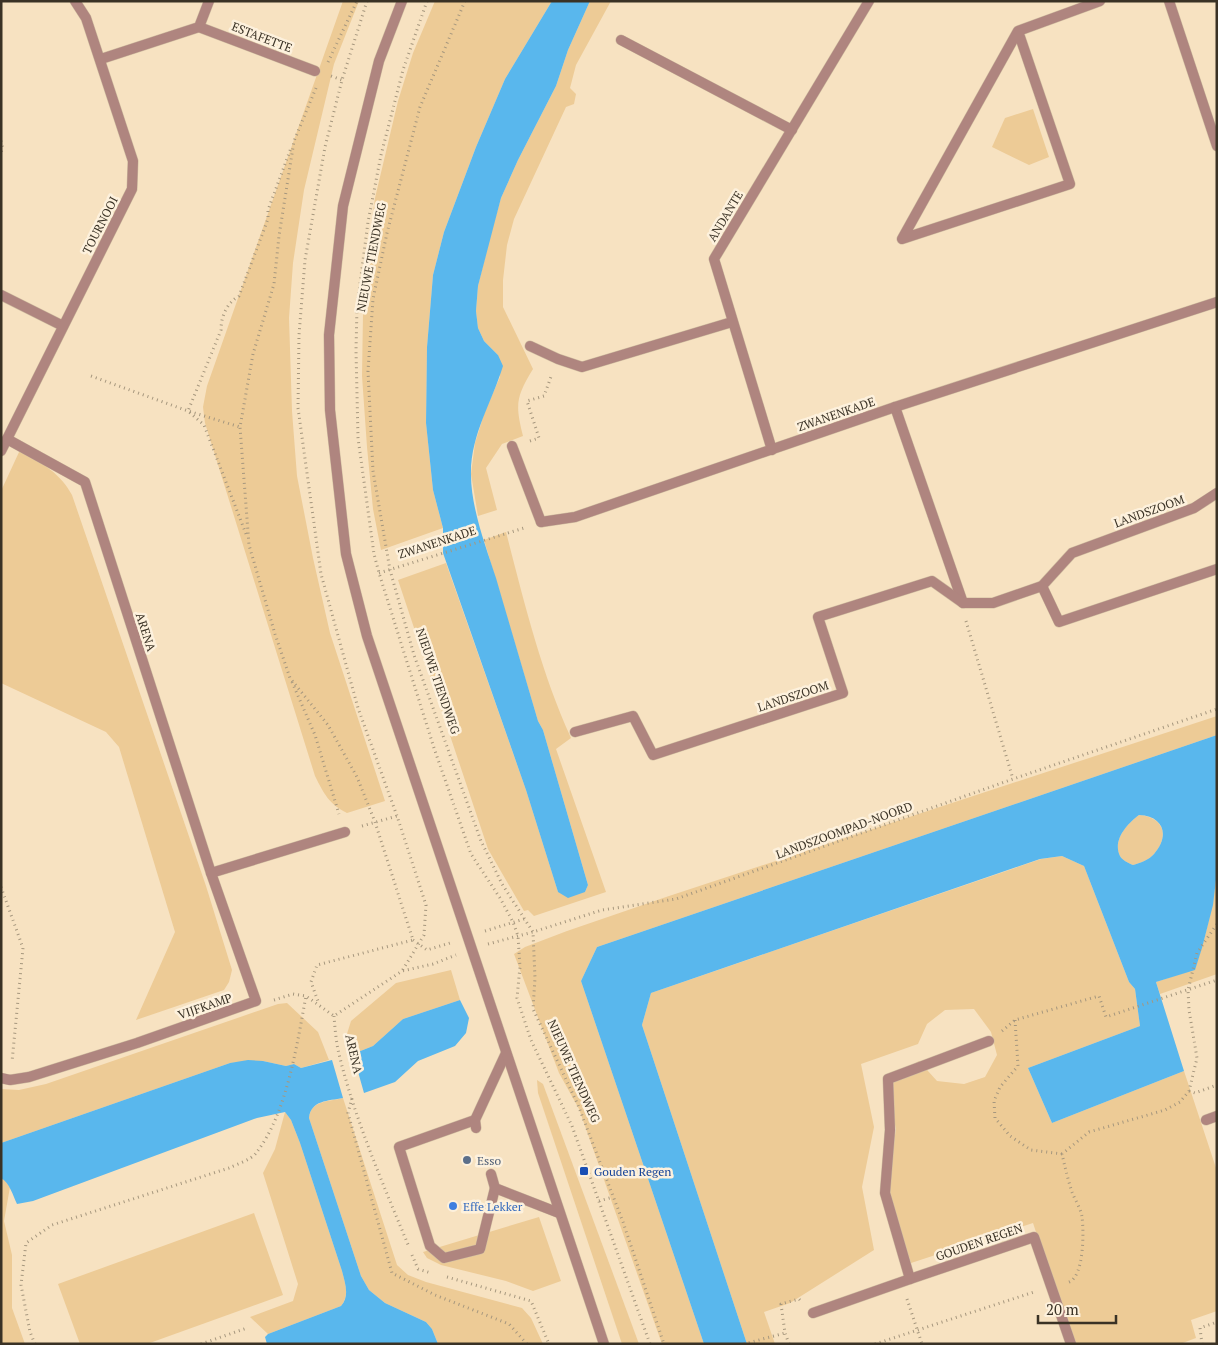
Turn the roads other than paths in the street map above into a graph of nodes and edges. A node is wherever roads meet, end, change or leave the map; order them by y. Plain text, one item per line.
1 (75, 1) edge
2 (209, 1) edge
3 (402, 1) edge
4 (869, 1) edge
5 (1100, 1) edge
6 (1169, 1) edge
7 (199, 27) junction
8 (1018, 31) junction
9 (621, 40) dead end
10 (101, 59) junction
11 (315, 71) dead end
12 (792, 130) junction
13 (1217, 146) edge
14 (1, 295) edge
15 (1217, 302) edge
16 (732, 322) junction
17 (63, 326) junction
18 (530, 346) dead end
19 (895, 407) junction
20 (8, 439) junction
21 (512, 446) road end
22 (772, 450) junction
23 (1, 451) edge
24 (1217, 493) edge
25 (1217, 569) edge
26 (1042, 586) junction
27 (963, 603) junction
28 (575, 732) dead end
29 (345, 832) road end
30 (211, 873) junction
31 (256, 1002) joint
32 (989, 1041) road end
33 (506, 1053) junction
34 (6, 1079) edge
35 (1217, 1116) edge
36 (1206, 1120) dead end
37 (491, 1174) dead end
38 (495, 1188) junction
39 (559, 1213) junction
40 (906, 1281) junction
41 (812, 1313) road end
42 (604, 1344) edge
43 (1071, 1344) edge

1 - 10 street, TOURNOOI
2 - 7 street
3 - 33 street
4 - 12 street, ANDANTE
5 - 8 street
6 - 13 street
7 - 10 street
7 - 11 street, ESTAFETTE
8 - 8 street
9 - 12 street
10 - 17 street, TOURNOOI
12 - 16 street, ANDANTE
14 - 17 street
15 - 19 street, ZWANENKADE
16 - 18 street
16 - 22 street, ANDANTE
17 - 20 street, TOURNOOI
19 - 22 street, ZWANENKADE
19 - 27 street
20 - 23 street, TOURNOOI
20 - 30 street, ARENA
21 - 22 street, ZWANENKADE
24 - 26 street, LANDSZOOM
25 - 26 street
26 - 27 street, LANDSZOOM
27 - 28 street, LANDSZOOM
29 - 30 street
30 - 31 street, ARENA
31 - 34 street, VIJFKAMP
32 - 40 street
33 - 38 street
33 - 39 street
35 - 36 street
37 - 38 street
38 - 39 street
39 - 42 street
40 - 41 street, GOUDEN REGEN
40 - 43 street, GOUDEN REGEN

